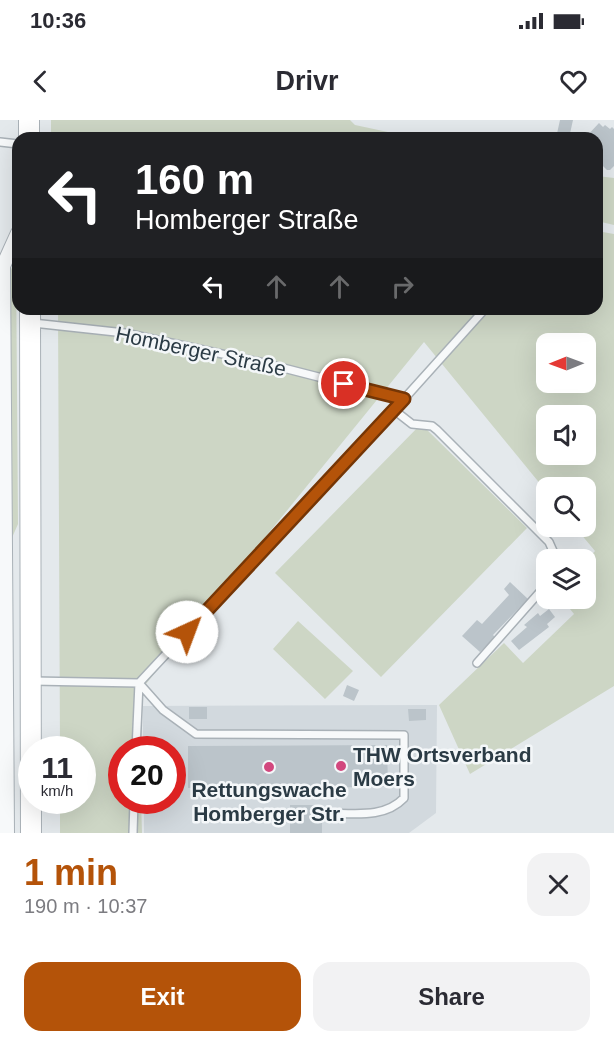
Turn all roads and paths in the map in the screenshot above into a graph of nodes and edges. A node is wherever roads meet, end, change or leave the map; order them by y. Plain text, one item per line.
1 (12, 246) edge
2 (479, 315) edge
3 (30, 316) edge
4 (404, 399) junction
5 (394, 410) junction
6 (552, 549) edge
7 (536, 596) edge
8 (477, 663) dead end
9 (139, 683) junction
10 (31, 690) junction
11 (4, 698) edge
12 (137, 736) edge
13 (326, 813) dead end
14 (134, 814) edge
15 (7, 833) edge
16 (31, 833) edge
17 (133, 833) edge

1 - 11 street
2 - 4 lane
3 - 4 lane, Homberger Straße
3 - 10 main road, Homberger Straße
4 - 5 lane
5 - 6 lane
5 - 9 lane
7 - 8 lane
9 - 10 lane
9 - 12 lane
9 - 13 lane
10 - 11 street
10 - 16 main road, Homberger Straße
11 - 15 street
14 - 17 lane

